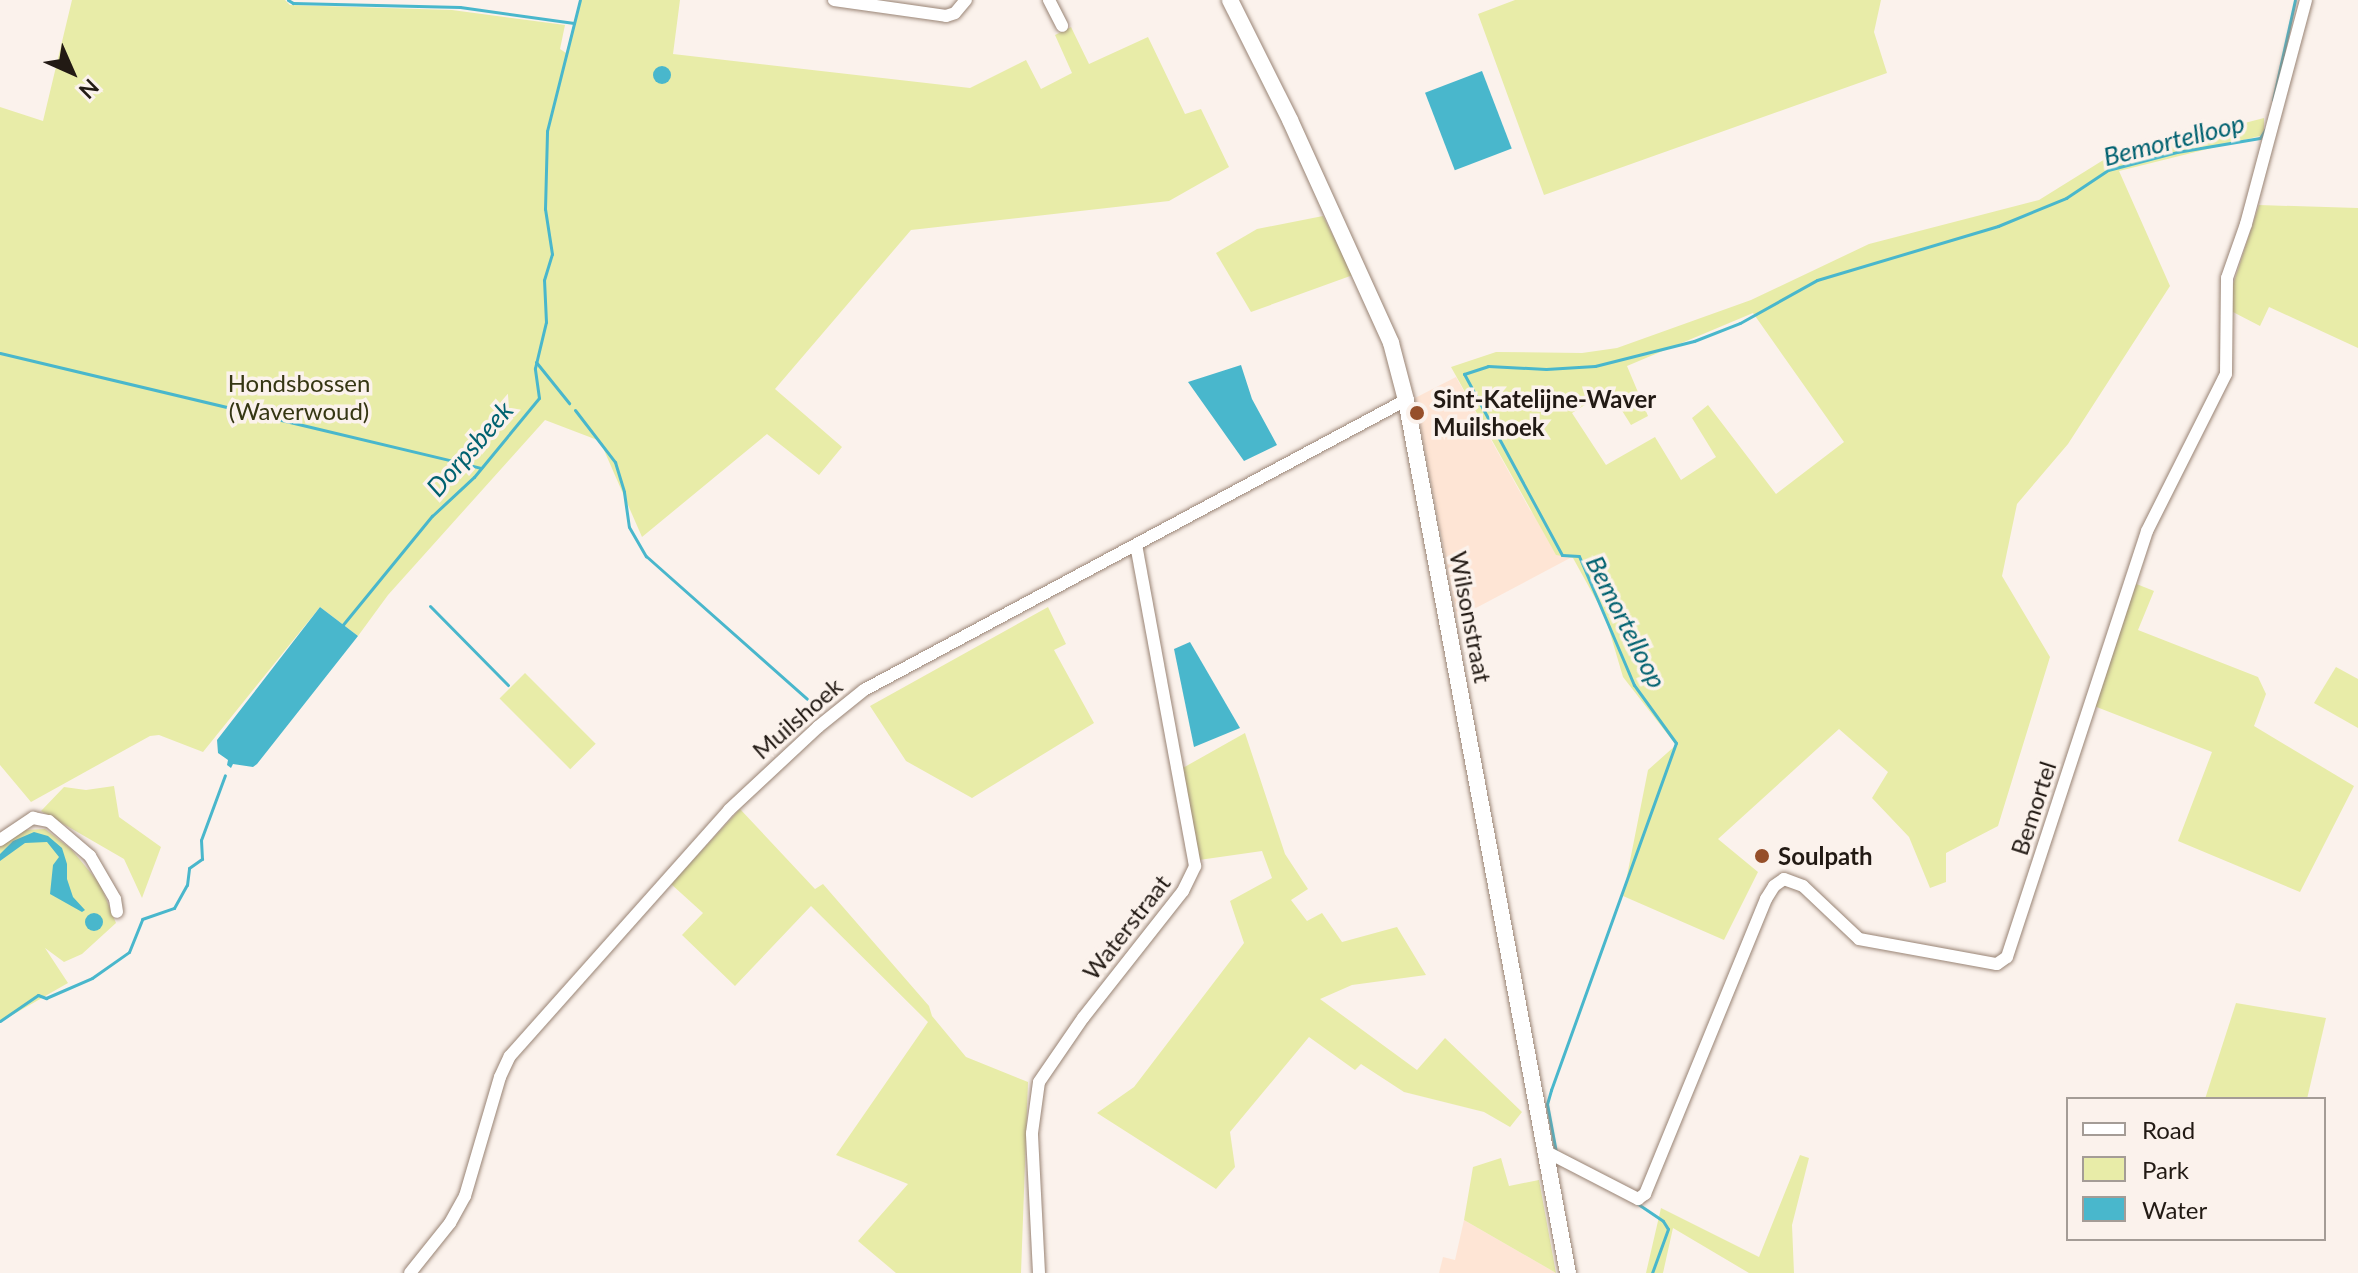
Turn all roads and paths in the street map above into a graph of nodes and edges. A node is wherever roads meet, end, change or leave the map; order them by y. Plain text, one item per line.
1 (834, 0) edge
2 (966, 0) edge
3 (1049, 0) edge
4 (1230, 0) edge
5 (2306, 0) edge
6 (1062, 26) dead end
7 (1406, 400) junction
8 (1136, 546) junction
9 (0, 840) edge
10 (117, 912) dead end
11 (1545, 1151) junction
12 (410, 1273) edge
13 (1039, 1273) edge
14 (1568, 1273) edge

1 - 2 street
3 - 6 street
4 - 7 street, Wilsonstraat
5 - 11 street, Bemortel
7 - 8 street, Muilshoek
7 - 11 street, Wilsonstraat
8 - 12 street, Muilshoek
8 - 13 street, Waterstraat
9 - 10 street
11 - 14 street, Wilsonstraat

